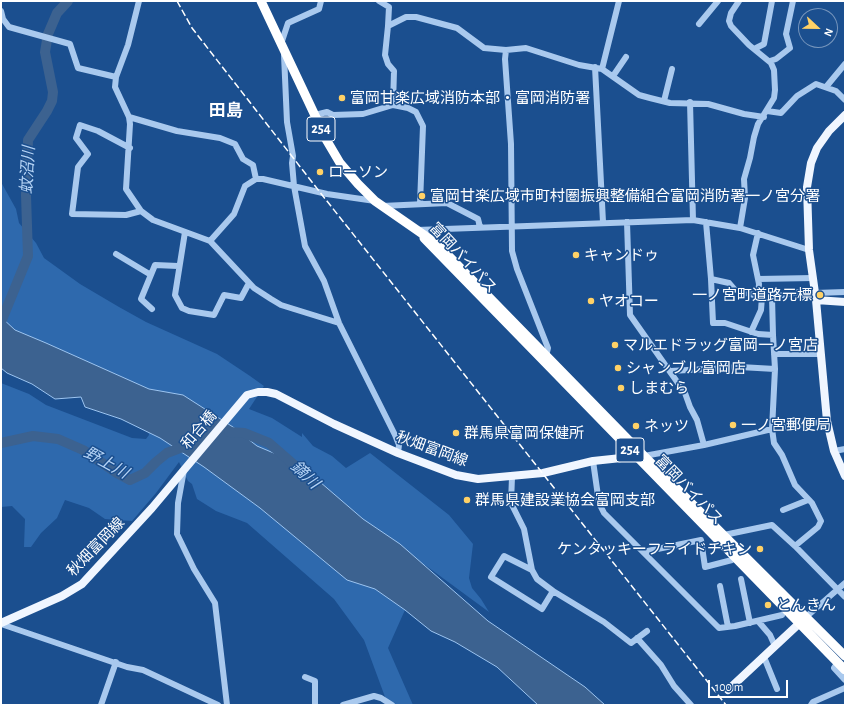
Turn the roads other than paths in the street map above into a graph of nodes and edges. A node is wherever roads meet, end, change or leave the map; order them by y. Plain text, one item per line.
1 (139, 1) edge
2 (261, 1) edge
3 (321, 1) edge
4 (379, 1) edge
5 (619, 1) edge
6 (718, 1) edge
7 (772, 1) edge
8 (793, 1) edge
9 (737, 2) edge
10 (1, 11) edge
11 (699, 24) dead end
12 (388, 26) junction
13 (282, 47) junction
14 (754, 49) junction
15 (506, 50) junction
16 (626, 57) dead end
17 (770, 61) junction
18 (845, 64) edge
19 (595, 68) junction
20 (602, 69) junction
21 (672, 69) dead end
22 (613, 76) junction
23 (116, 77) junction
24 (826, 87) junction
25 (845, 100) edge
26 (664, 101) junction
27 (690, 102) junction
28 (392, 105) junction
29 (765, 114) junction
30 (845, 115) edge
31 (315, 116) junction
32 (129, 117) junction
33 (130, 148) junction
34 (256, 179) junction
35 (294, 186) junction
36 (379, 204) junction
37 (420, 204) junction
38 (141, 211) junction
39 (693, 220) junction
40 (603, 222) junction
41 (627, 222) junction
42 (706, 222) junction
43 (512, 225) junction
44 (480, 227) junction
45 (740, 228) junction
46 (417, 230) junction
47 (185, 232) junction
48 (758, 233) junction
49 (210, 241) junction
50 (809, 250) junction
51 (116, 254) dead end
52 (178, 266) junction
53 (151, 275) junction
54 (758, 278) junction
55 (813, 278) junction
56 (711, 279) junction
57 (249, 283) junction
58 (845, 292) edge
59 (815, 294) junction
60 (760, 297) junction
61 (772, 297) junction
62 (845, 302) edge
63 (152, 309) dead end
64 (338, 322) junction
65 (751, 332) junction
66 (773, 335) junction
67 (774, 354) junction
68 (821, 354) junction
69 (546, 356) junction
70 (775, 369) junction
71 (671, 371) junction
72 (230, 416) joint
73 (827, 421) junction
74 (772, 429) junction
75 (704, 445) junction
76 (845, 449) edge
77 (834, 451) junction
78 (398, 453) junction
79 (640, 456) junction
80 (593, 461) junction
81 (189, 463) joint
82 (184, 470) junction
83 (845, 476) edge
84 (512, 477) junction
85 (808, 500) junction
86 (783, 510) dead end
87 (724, 535) junction
88 (794, 546) junction
89 (643, 552) junction
90 (732, 560) dead end
91 (532, 570) junction
92 (741, 579) dead end
93 (845, 583) edge
94 (720, 586) dead end
95 (838, 588) junction
96 (553, 591) junction
97 (845, 597) edge
98 (782, 615) dead end
99 (803, 620) junction
100 (758, 621) junction
101 (750, 623) junction
102 (1, 624) edge
103 (728, 627) junction
104 (647, 630) dead end
105 (637, 638) junction
106 (775, 646) junction
107 (845, 655) edge
108 (764, 656) junction
109 (116, 662) junction
110 (841, 666) edge
111 (305, 677) dead end
112 (845, 680) edge
113 (845, 688) edge
114 (777, 689) dead end
115 (728, 690) dead end
116 (101, 705) edge
117 (218, 705) edge
118 (227, 705) edge
119 (315, 705) edge
120 (343, 705) edge
121 (392, 705) edge
122 (691, 705) edge
123 (811, 705) edge

1 - 23 street
2 - 13 highway, 254
3 - 13 street
4 - 12 street
5 - 20 street
6 - 11 street
7 - 14 street
8 - 17 street
9 - 14 street
10 - 23 street
12 - 15 street
12 - 28 street
13 - 31 highway, 254
13 - 35 street
14 - 17 street
15 - 19 street
15 - 43 street
16 - 22 street
17 - 29 street
18 - 24 street
19 - 20 street
19 - 40 street
20 - 22 street
21 - 26 street
22 - 26 street
23 - 32 street
24 - 25 street
24 - 29 street
26 - 27 street
27 - 29 street
27 - 39 street
28 - 31 street
28 - 37 street
29 - 45 street
30 - 50 main road
31 - 36 highway, 254
32 - 33 street
32 - 34 street
33 - 38 street
33 - 38 street
34 - 35 street
34 - 49 street
35 - 36 street
35 - 64 street
36 - 37 street
36 - 46 highway, 254
37 - 44 street
38 - 47 street
39 - 41 street
39 - 42 street
40 - 41 street
40 - 43 street
41 - 71 street
42 - 45 street
42 - 56 street
43 - 44 street
43 - 69 street
44 - 46 street
45 - 48 street
46 - 69 highway, 富岡バイパス / 254
46 - 79 highway, 富岡バイパス / 254
47 - 49 street
47 - 52 street
48 - 50 street
48 - 54 street
49 - 57 street
50 - 55 main road
51 - 53 street
52 - 53 street
52 - 57 street
53 - 63 street
54 - 55 street
54 - 60 street
55 - 59 main road
56 - 60 street
56 - 65 street
57 - 64 street
58 - 59 street
59 - 61 street
59 - 62 main road
59 - 68 main road
60 - 61 street
60 - 65 street
61 - 66 street
64 - 78 street
65 - 66 street
66 - 67 street
67 - 68 street
67 - 70 street
68 - 73 main road
69 - 79 highway, 富岡バイパス / 254
70 - 71 street
70 - 74 street
71 - 75 street
72 - 78 main road, 秋畑富岡線
72 - 81 main road, 和合橋
73 - 74 street
73 - 77 main road
74 - 75 street
74 - 85 street
75 - 79 street
76 - 77 street
77 - 83 main road
78 - 84 main road, 秋畑富岡線
79 - 80 main road, 秋畑富岡線
79 - 87 highway, 富岡バイパス / 254
79 - 99 highway, 富岡バイパス / 254
80 - 84 main road, 秋畑富岡線
80 - 89 street
81 - 82 main road, 秋畑富岡線
82 - 102 main road, 秋畑富岡線
82 - 118 street
84 - 91 street
85 - 86 street
85 - 88 street
87 - 88 street
87 - 99 highway, 富岡バイパス / 254
88 - 95 street
89 - 90 street
89 - 103 street
91 - 96 street
91 - 96 street
92 - 101 street
93 - 95 street
94 - 103 street
95 - 97 street
95 - 99 street
96 - 105 street
98 - 100 street
99 - 106 main road
99 - 107 highway, 富岡バイパス / 254
99 - 110 highway, 富岡バイパス / 254
100 - 101 street
100 - 106 street
101 - 103 street
102 - 109 street
104 - 105 street
105 - 122 street
106 - 108 main road
107 - 110 street
108 - 114 street
108 - 115 main road
109 - 116 street
109 - 117 street
110 - 112 street
111 - 119 street
113 - 123 street
120 - 121 street

